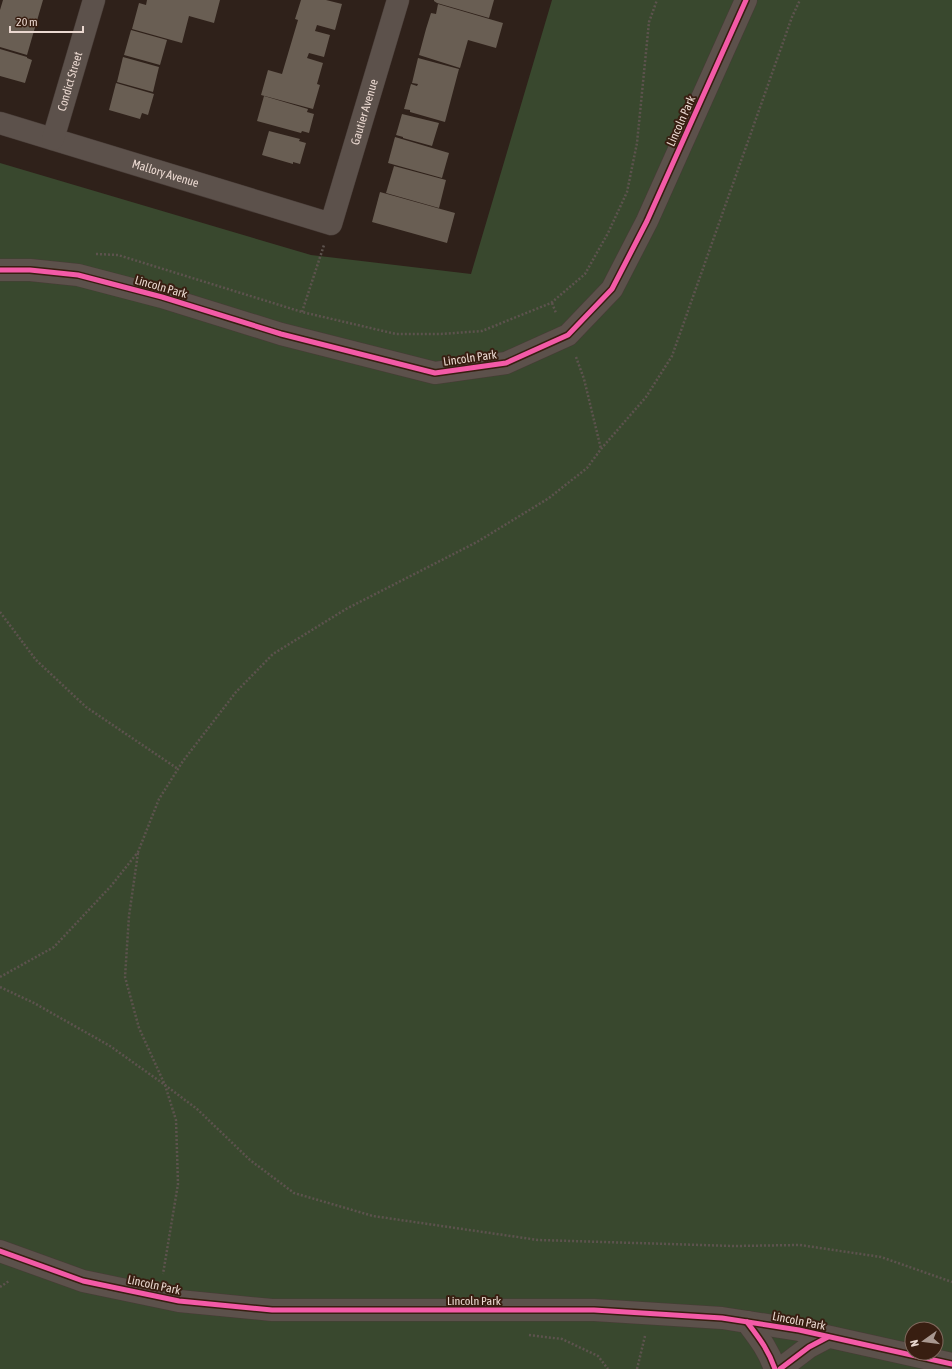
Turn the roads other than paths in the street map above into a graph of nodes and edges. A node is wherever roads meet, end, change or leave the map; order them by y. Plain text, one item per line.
1 (94, 0) edge
2 (398, 0) edge
3 (746, 0) edge
4 (0, 123) edge
5 (53, 139) junction
6 (331, 224) joint
7 (0, 270) edge
8 (0, 1251) edge
9 (746, 1322) junction
10 (828, 1337) junction
11 (952, 1364) edge
12 (775, 1369) edge
13 (780, 1369) edge

1 - 5 street, Condict Street
2 - 6 street, Gautier Avenue
3 - 7 street, Lincoln Park
4 - 5 street, Mallory Avenue
5 - 6 street, Mallory Avenue
8 - 9 street, Lincoln Park
9 - 10 street, Lincoln Park
9 - 12 street
10 - 11 street, Lincoln Park
10 - 13 street

